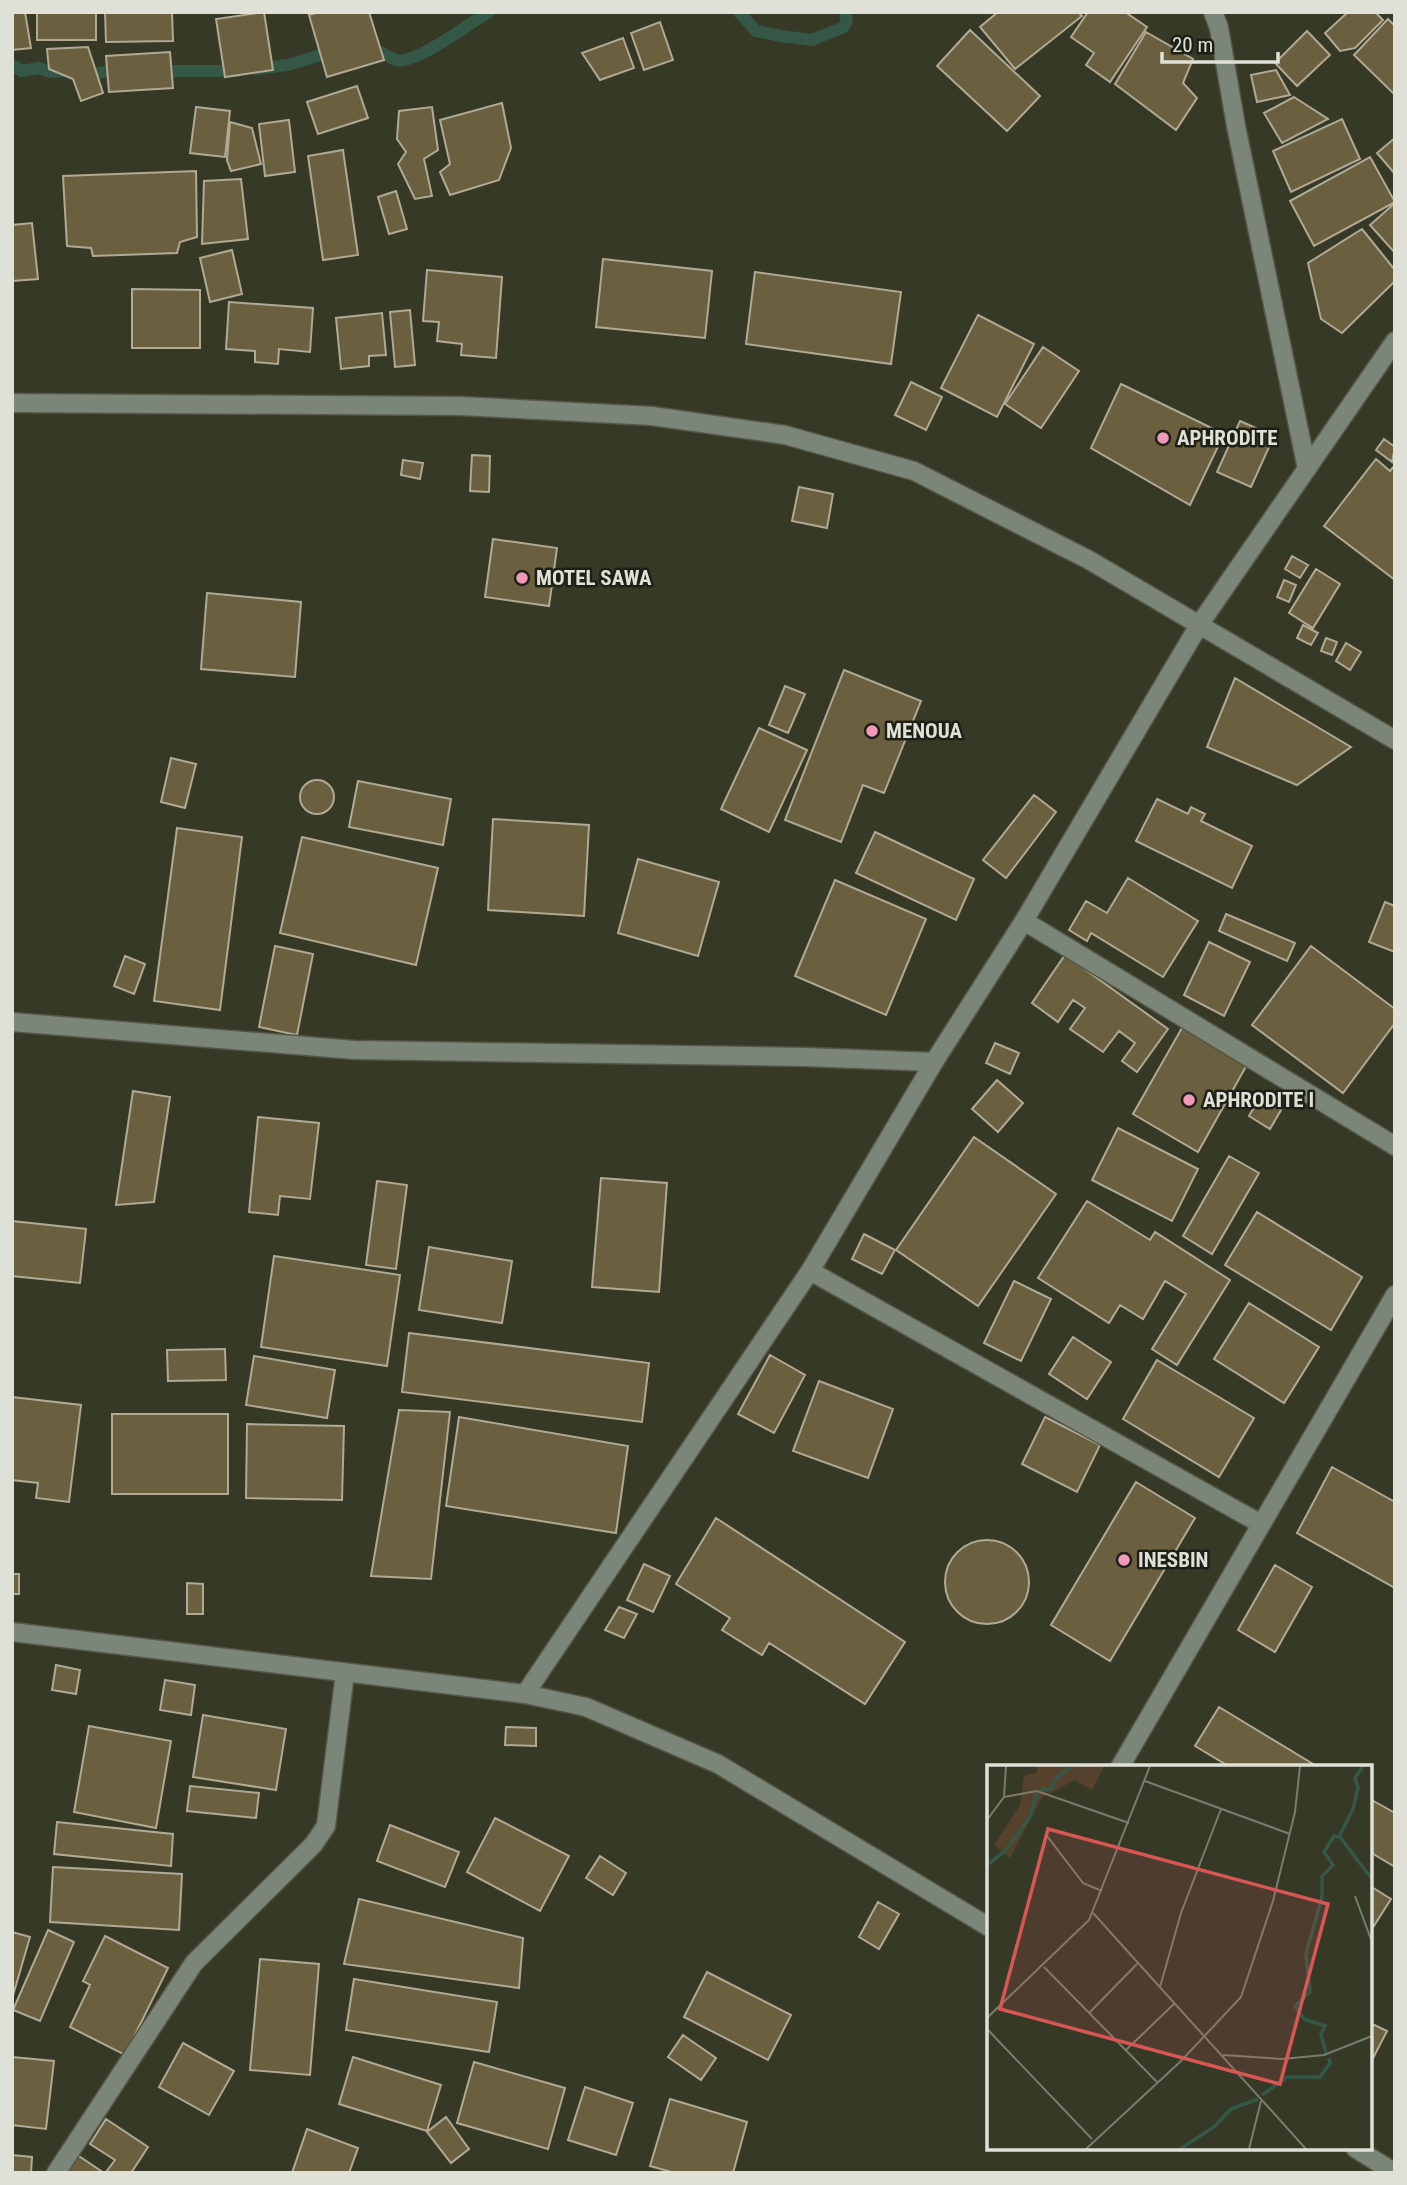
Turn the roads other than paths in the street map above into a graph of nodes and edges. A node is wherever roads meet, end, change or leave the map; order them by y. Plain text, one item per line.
1 (1213, 12) edge
2 (1395, 341) edge
3 (12, 404) edge
4 (1307, 469) junction
5 (1199, 625) junction
6 (1395, 740) edge
7 (1024, 921) junction
8 (12, 1022) edge
9 (934, 1062) junction
10 (1395, 1146) edge
11 (810, 1271) junction
12 (1395, 1295) edge
13 (1261, 1524) junction
14 (12, 1632) edge
15 (345, 1673) junction
16 (525, 1694) junction
17 (1121, 1765) edge
18 (987, 1926) edge
19 (1359, 2150) edge
20 (56, 2173) edge
21 (1395, 2173) edge

1 - 4 street
2 - 4 street
3 - 5 street
4 - 5 street
5 - 6 street
5 - 7 street
7 - 9 street
7 - 10 street
8 - 9 street
9 - 11 street
11 - 13 street
11 - 16 street
12 - 13 street
13 - 17 street
14 - 15 street
15 - 16 street
15 - 20 street
16 - 18 street
19 - 21 street

